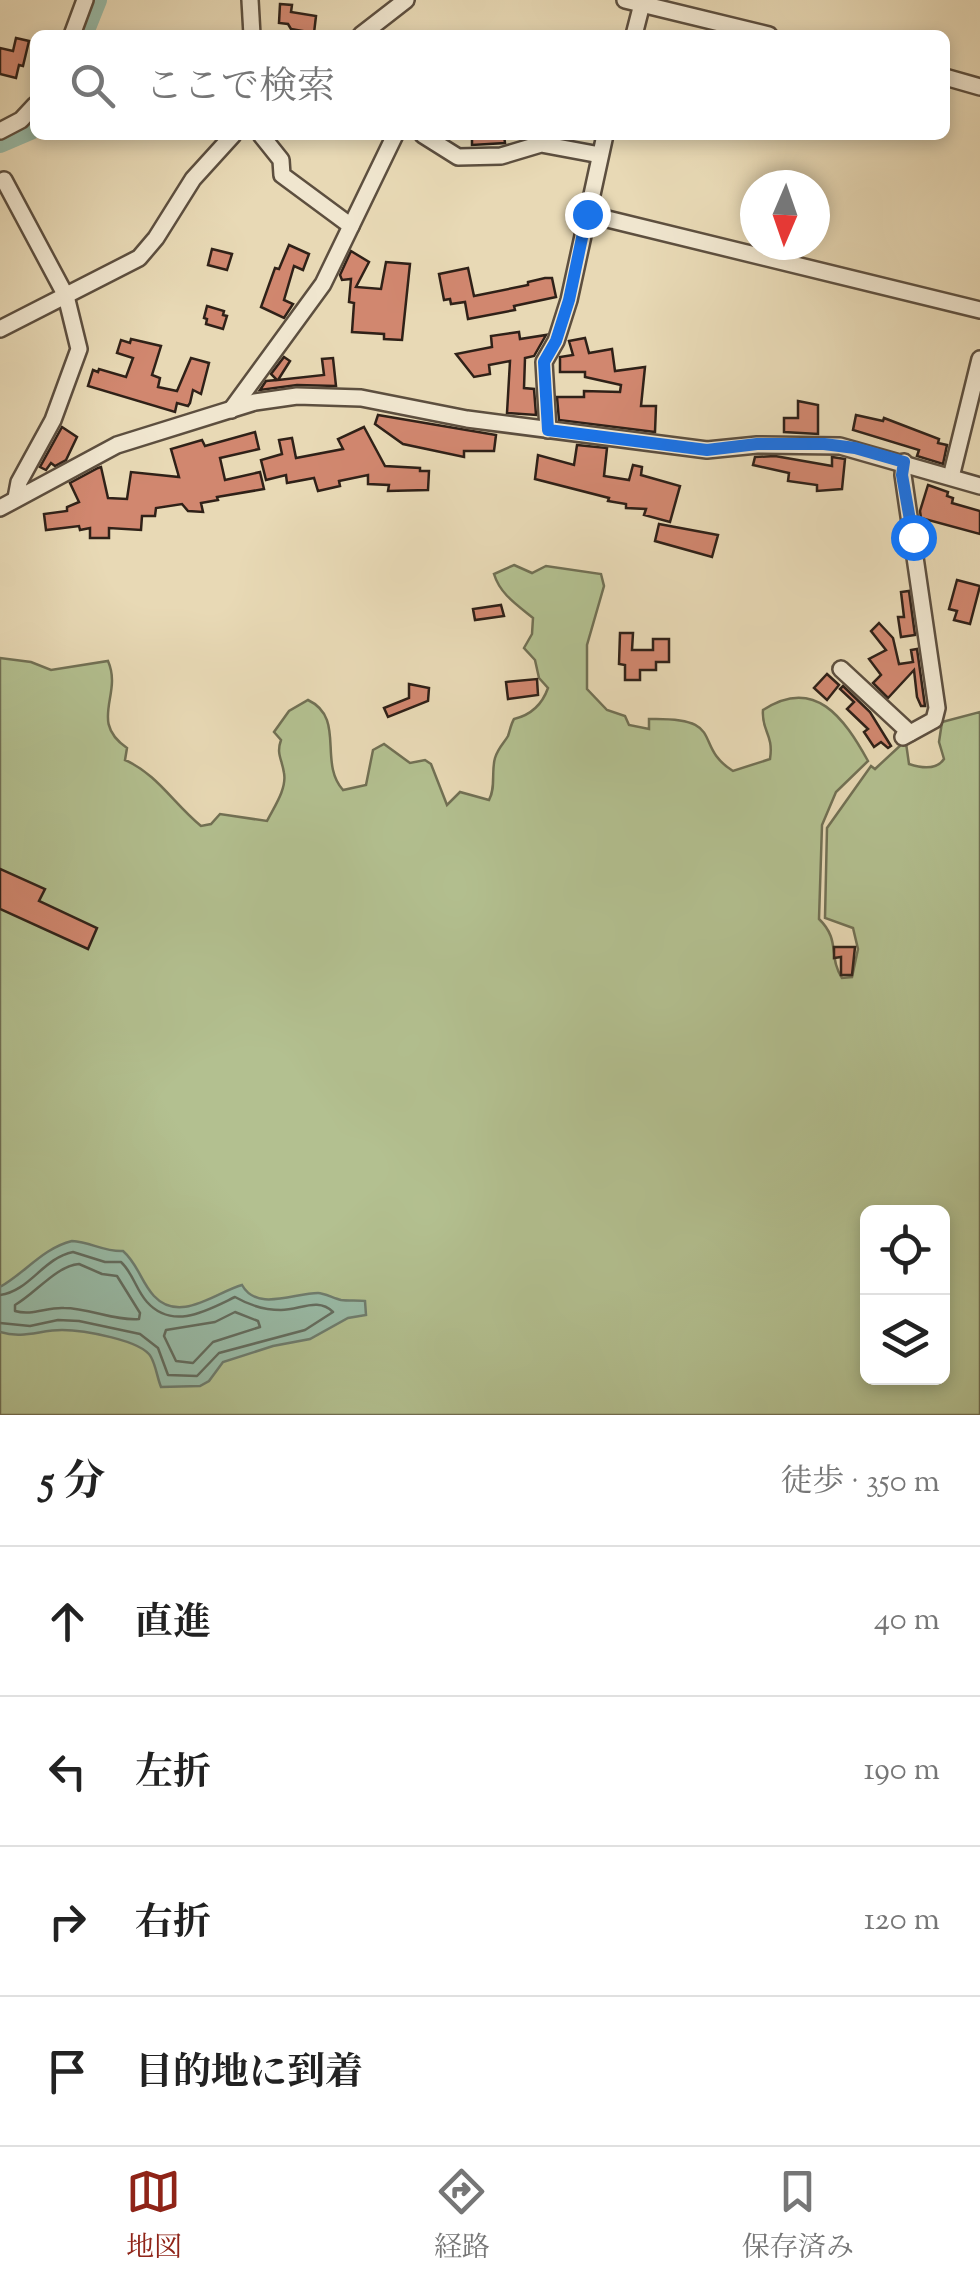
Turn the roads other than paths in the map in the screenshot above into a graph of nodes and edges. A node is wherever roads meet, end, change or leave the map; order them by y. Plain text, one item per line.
1 (84, 0) edge
2 (250, 0) edge
3 (406, 0) edge
4 (625, 0) edge
5 (643, 2) edge
6 (74, 30) edge
7 (252, 30) edge
8 (367, 30) edge
9 (635, 30) edge
10 (750, 30) edge
11 (950, 78) edge
12 (980, 87) edge
13 (30, 111) edge
14 (0, 131) edge
15 (229, 140) edge
16 (265, 140) edge
17 (394, 140) edge
18 (431, 140) edge
19 (604, 140) edge
20 (600, 155) junction
21 (4, 180) dead end
22 (587, 214) junction
23 (351, 226) junction
24 (66, 296) junction
25 (980, 310) edge
26 (0, 330) edge
27 (980, 359) edge
28 (231, 410) junction
29 (548, 430) junction
30 (904, 462) junction
31 (950, 477) junction
32 (980, 486) edge
33 (16, 498) junction
34 (0, 508) edge
35 (841, 669) dead end

1 - 6 street
2 - 7 street
3 - 8 street
4 - 5 street
5 - 9 street
5 - 10 street
11 - 12 street
13 - 14 street
15 - 24 street
16 - 23 street
17 - 23 street
18 - 20 street
19 - 20 street
20 - 22 street
21 - 24 street
22 - 25 street
22 - 29 street
23 - 28 street
24 - 26 street
24 - 33 street
27 - 31 street
28 - 29 street
28 - 33 street
29 - 30 street
30 - 31 street
30 - 35 street
31 - 32 street
33 - 34 street

